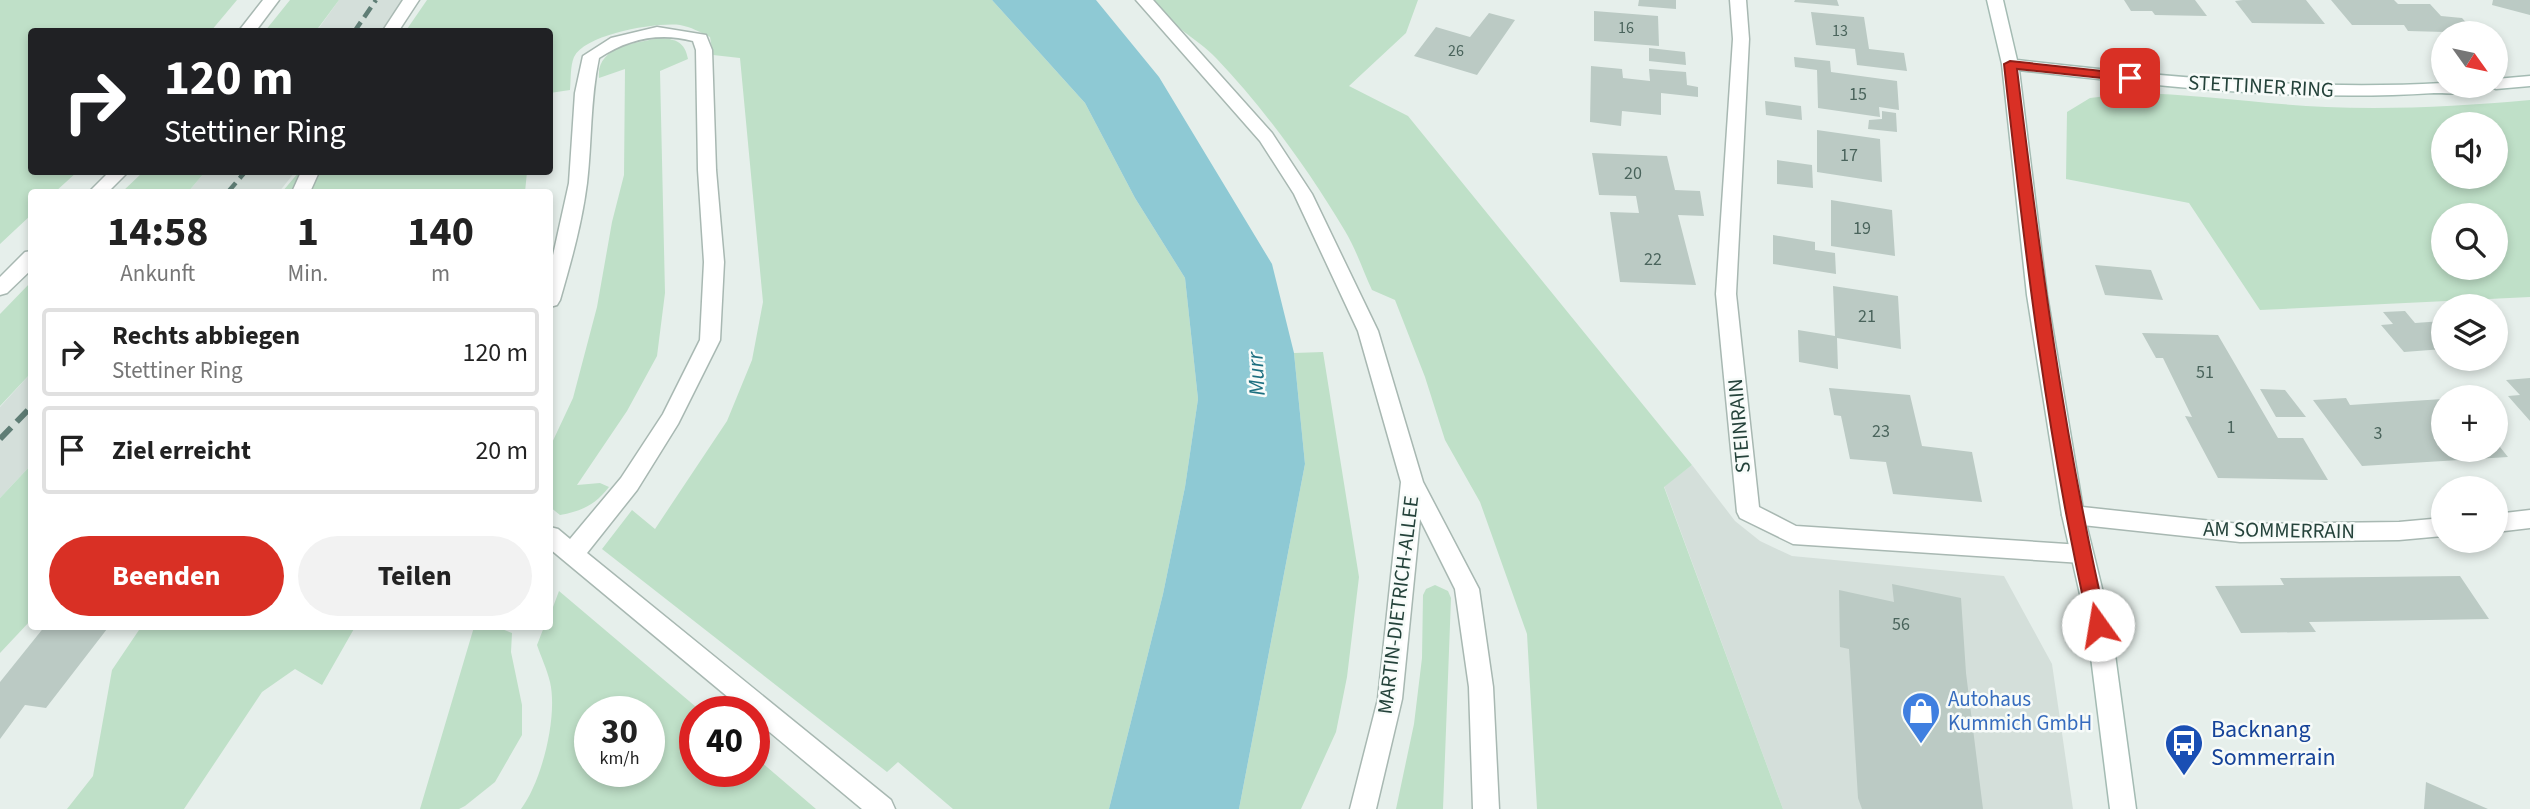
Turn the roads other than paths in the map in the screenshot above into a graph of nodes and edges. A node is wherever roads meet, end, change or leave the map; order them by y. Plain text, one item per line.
1 (271, 0) edge
2 (411, 0) edge
3 (1144, 0) edge
4 (1738, 0) edge
5 (1995, 0) edge
6 (249, 28) edge
7 (393, 28) edge
8 (2010, 64) junction
9 (2530, 81) edge
10 (2508, 83) edge
11 (2431, 89) edge
12 (116, 175) edge
13 (101, 189) edge
14 (28, 261) edge
15 (0, 288) edge
16 (553, 290) edge
17 (1412, 482) junction
18 (2073, 515) junction
19 (2530, 519) edge
20 (2508, 522) edge
21 (2431, 528) edge
22 (553, 539) edge
23 (572, 554) junction
24 (2082, 554) junction
25 (882, 809) edge
26 (1363, 809) edge
27 (1486, 809) edge
28 (2123, 809) edge

1 - 6 street
2 - 7 street
3 - 17 street, MARTIN-DIETRICH-ALLEE
4 - 24 street, STEINRAIN
5 - 8 street
8 - 11 street, STETTINER RING
8 - 18 street
9 - 10 street
12 - 13 street
14 - 15 street
16 - 23 street
17 - 26 street, MARTIN-DIETRICH-ALLEE
17 - 27 street, MARTIN-DIETRICH-ALLEE
18 - 21 street, AM SOMMERRAIN
18 - 24 street
19 - 20 street
22 - 23 street
23 - 25 street
24 - 28 street

